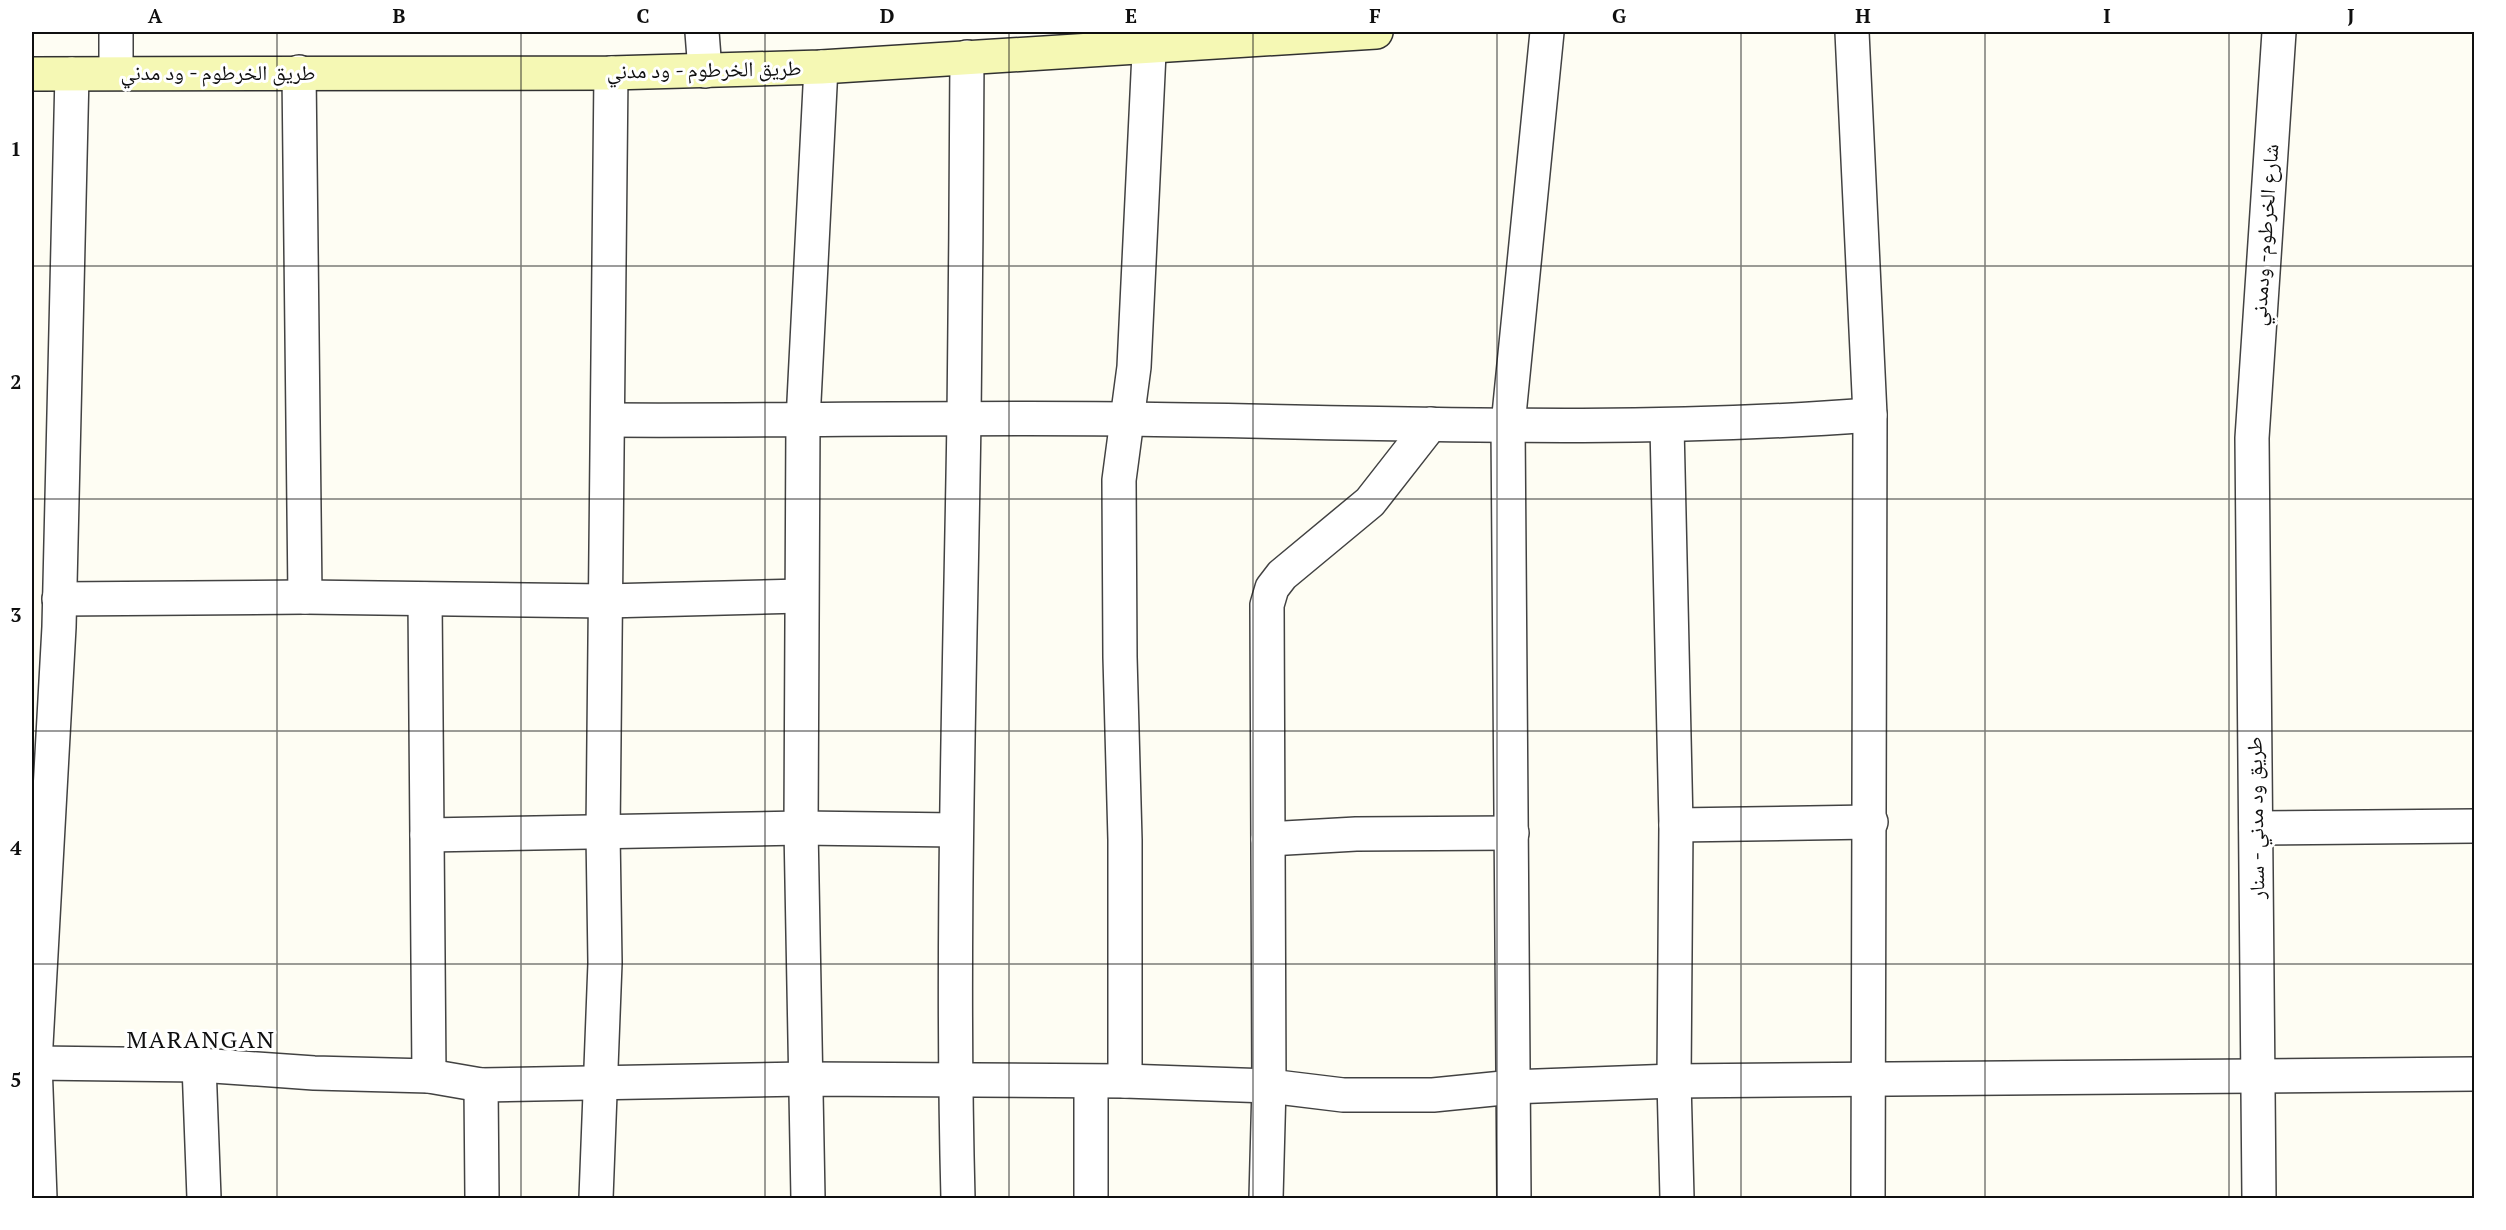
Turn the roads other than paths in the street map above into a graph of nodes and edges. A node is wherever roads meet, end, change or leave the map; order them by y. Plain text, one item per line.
1 (116, 32) edge
2 (702, 32) edge
3 (1376, 32) edge
4 (1547, 32) edge
5 (1852, 32) edge
6 (2279, 32) edge
7 (1150, 39) edge
8 (967, 57) junction
9 (821, 67) junction
10 (705, 71) junction
11 (299, 72) junction
12 (117, 73) junction
13 (611, 73) junction
14 (32, 74) edge
15 (72, 74) junction
16 (1870, 415) junction
17 (964, 419) junction
18 (1125, 419) junction
19 (608, 420) junction
20 (803, 421) junction
21 (1431, 424) junction
22 (1508, 425) junction
23 (1667, 426) junction
24 (2252, 438) joint
25 (801, 596) junction
26 (305, 597) junction
27 (425, 599) junction
28 (606, 601) junction
29 (50, 617) edge
30 (1870, 822) junction
31 (1676, 825) junction
32 (2475, 826) edge
33 (801, 828) junction
34 (2256, 828) junction
35 (956, 830) junction
36 (603, 833) junction
37 (1512, 833) junction
38 (427, 835) junction
39 (1268, 839) junction
40 (35, 1063) junction
41 (199, 1065) junction
42 (2475, 1074) edge
43 (429, 1076) junction
44 (2258, 1078) junction
45 (805, 1079) junction
46 (955, 1080) junction
47 (1125, 1081) junction
48 (1674, 1081) junction
49 (1869, 1081) junction
50 (601, 1082) junction
51 (1091, 1082) junction
52 (482, 1085) junction
53 (1269, 1086) junction
54 (1513, 1087) junction
55 (34, 1120) edge
56 (40, 1198) edge
57 (204, 1198) edge
58 (482, 1198) edge
59 (596, 1198) edge
60 (808, 1198) edge
61 (958, 1198) edge
62 (1091, 1198) edge
63 (1266, 1198) edge
64 (1515, 1198) edge
65 (1677, 1198) edge
66 (1868, 1198) edge
67 (2259, 1198) edge

1 - 12 street
2 - 10 street
3 - 7 street, طريق الخرطوم - ود مدني
4 - 22 street
5 - 16 street
6 - 24 street, شارع الخرطوم- ودمدني
7 - 8 street, طريق الخرطوم - ود مدني
7 - 18 street
8 - 9 street, طريق الخرطوم - ود مدني
8 - 17 street
9 - 10 street, طريق الخرطوم - ود مدني
9 - 20 street
10 - 13 street, طريق الخرطوم - ود مدني
11 - 12 street, طريق الخرطوم - ود مدني
11 - 13 street, طريق الخرطوم - ود مدني
11 - 26 street
12 - 15 street, طريق الخرطوم - ود مدني
13 - 19 street
14 - 15 street, طريق الخرطوم - ود مدني
15 - 29 street
16 - 23 street
16 - 30 street
17 - 18 street
17 - 20 street
17 - 35 street
18 - 21 street
18 - 47 street
19 - 20 street
19 - 28 street
20 - 25 street
21 - 22 street
21 - 39 street
22 - 23 street
22 - 37 street
23 - 31 street
24 - 34 street, طريق ود مدني - سنار
25 - 28 street
25 - 33 street
26 - 27 street
26 - 29 street
27 - 28 street
27 - 38 street
28 - 36 street
29 - 40 street
30 - 31 street
30 - 49 street
31 - 48 street
32 - 34 street
33 - 35 street
33 - 36 street
33 - 45 street
34 - 44 street, طريق ود مدني - سنار
35 - 46 street
36 - 38 street
36 - 50 street
37 - 39 street
37 - 54 street
38 - 43 street
39 - 53 street
40 - 41 street
40 - 55 street
41 - 43 street
41 - 57 street
42 - 44 street
43 - 52 street
44 - 49 street
44 - 67 street, طريق ود مدني - سنار
45 - 46 street
45 - 50 street
45 - 60 street
46 - 51 street
46 - 61 street
47 - 51 street
47 - 53 street
48 - 49 street
48 - 54 street
48 - 65 street
49 - 66 street
50 - 52 street
50 - 59 street
51 - 62 street
52 - 58 street
53 - 54 street
53 - 63 street
54 - 64 street
55 - 56 street

